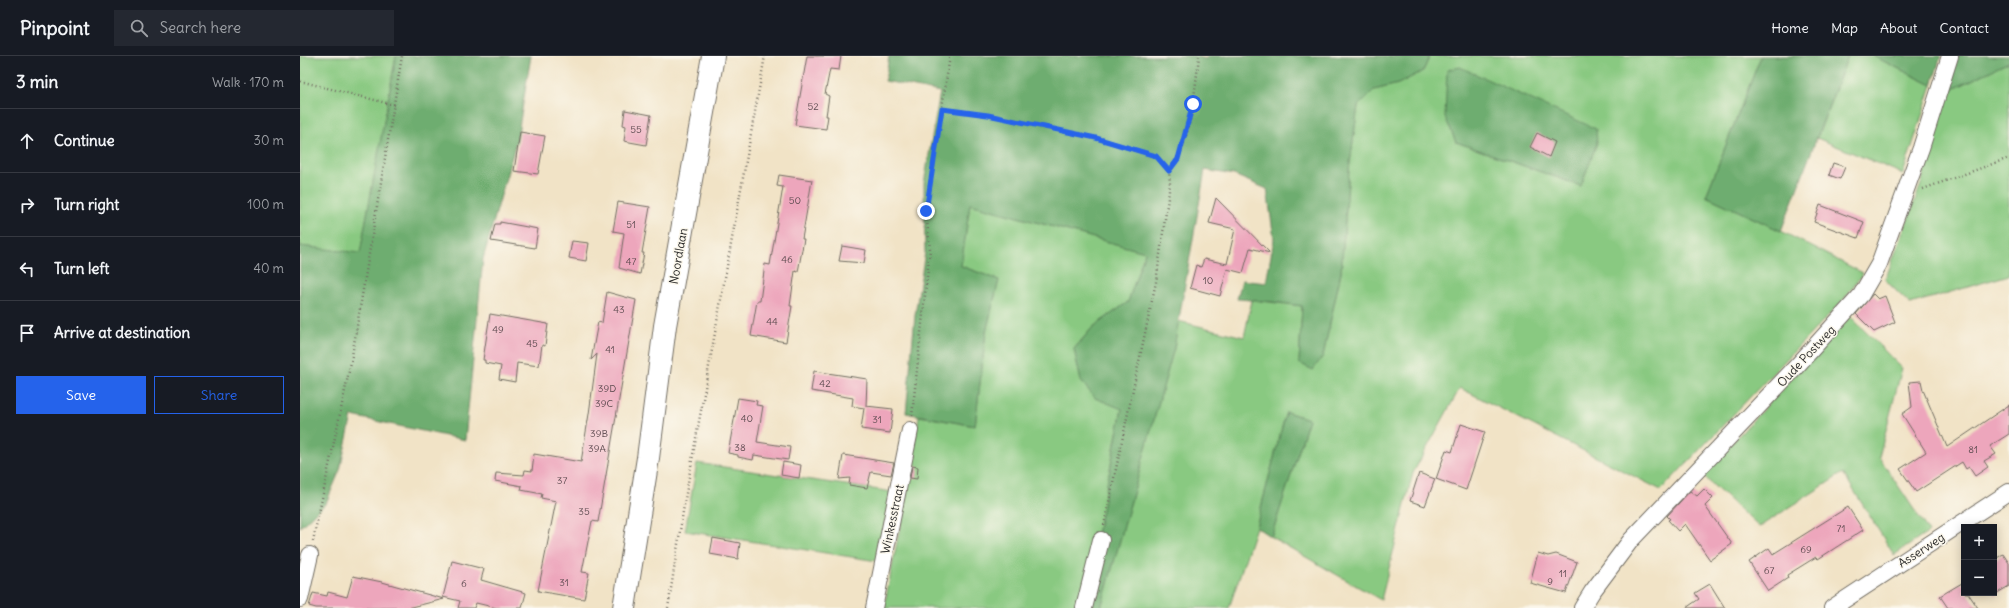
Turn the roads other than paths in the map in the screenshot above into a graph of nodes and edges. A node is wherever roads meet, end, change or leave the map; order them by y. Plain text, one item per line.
1 (713, 56) edge
2 (1950, 56) edge
3 (910, 430) road end
4 (648, 458) junction
5 (2009, 492) edge
6 (1101, 540) road end
7 (310, 555) road end
8 (300, 599) edge
9 (624, 608) edge
10 (639, 608) edge
11 (874, 608) edge
12 (1084, 608) edge
13 (1582, 608) edge
14 (1832, 608) edge

1 - 4 main road, Noordlaan
2 - 13 street, Oude Postweg
3 - 11 street, Winkesstraat
4 - 9 main road, Noordlaan
4 - 10 main road, Noordlaan
5 - 14 street, Asserweg
6 - 12 street
7 - 8 street

